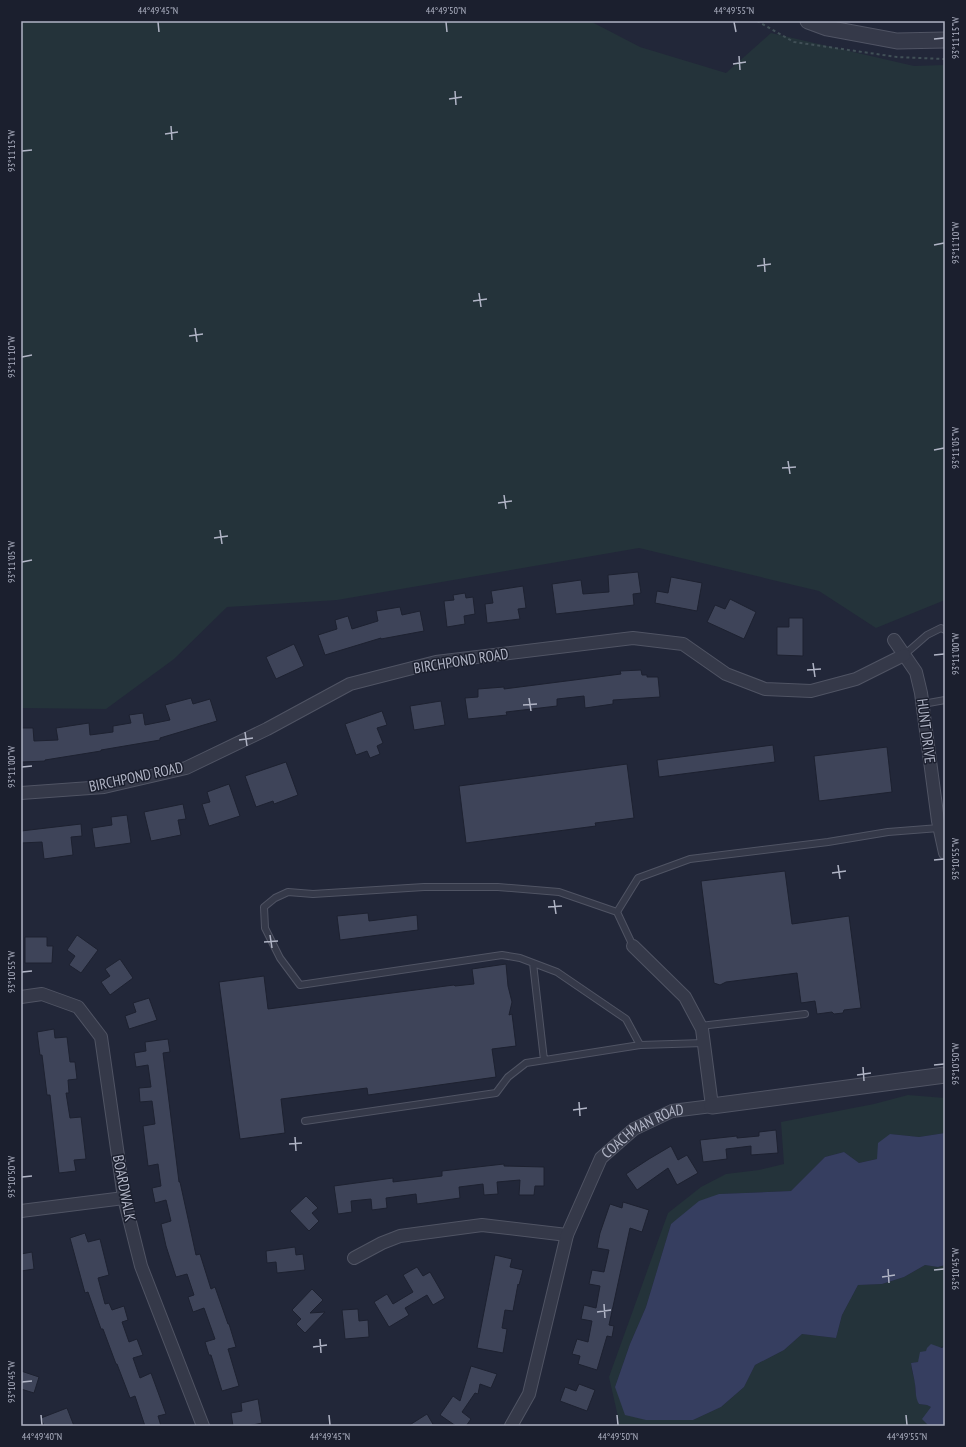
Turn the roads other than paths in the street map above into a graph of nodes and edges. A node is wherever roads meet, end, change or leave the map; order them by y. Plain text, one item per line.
1 (808, 21) edge
2 (945, 40) edge
3 (945, 630) edge
4 (894, 640) dead end
5 (904, 655) junction
6 (945, 700) edge
7 (923, 704) junction
8 (21, 793) edge
9 (939, 828) junction
10 (945, 853) edge
11 (617, 912) junction
12 (633, 946) joint
13 (533, 963) junction
14 (21, 997) edge
15 (805, 1014) dead end
16 (700, 1026) junction
17 (704, 1043) junction
18 (640, 1045) junction
19 (544, 1060) junction
20 (945, 1075) edge
21 (712, 1106) junction
22 (305, 1121) dead end
23 (124, 1198) junction
24 (21, 1211) edge
25 (566, 1235) junction
26 (354, 1258) dead end
27 (203, 1426) edge
28 (511, 1426) edge

1 - 2 street
3 - 5 lane
4 - 5 street, HUNT DRIVE
5 - 7 street, HUNT DRIVE
5 - 8 street, BIRCHPOND ROAD
6 - 7 lane
7 - 9 street, HUNT DRIVE
9 - 10 street, HUNT DRIVE
9 - 11 lane
11 - 12 lane
11 - 13 lane
12 - 16 street
13 - 18 lane
13 - 19 lane
14 - 23 street, BOARDWALK
15 - 16 lane
16 - 17 street
17 - 18 lane
17 - 21 street
18 - 19 lane
19 - 22 lane
20 - 21 street, COACHMAN ROAD
21 - 25 street, COACHMAN ROAD
23 - 24 street
23 - 27 street, BOARDWALK
25 - 26 street
25 - 28 street, COACHMAN ROAD

